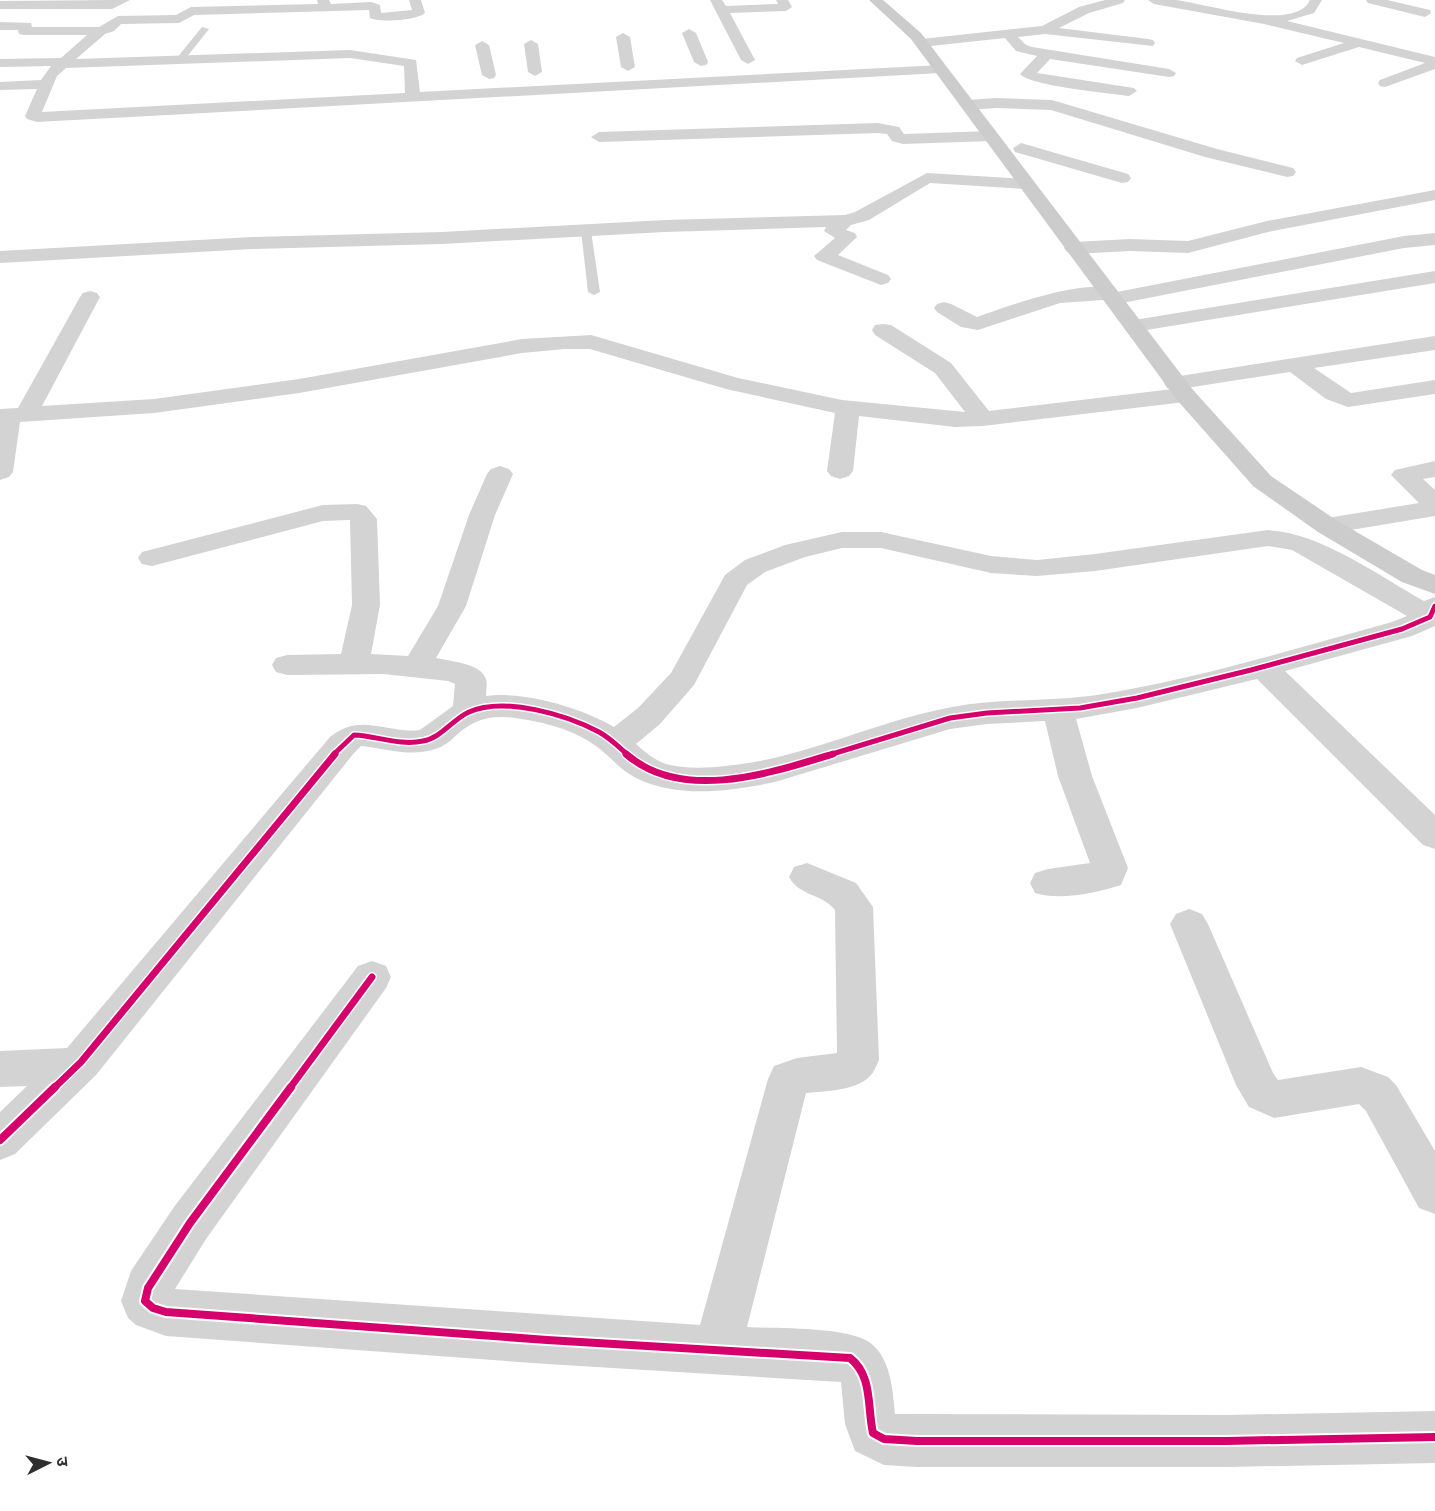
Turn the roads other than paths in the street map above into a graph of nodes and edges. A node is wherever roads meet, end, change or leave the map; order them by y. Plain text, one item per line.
1 (124, 0) edge
2 (415, 0) edge
3 (782, 0) edge
4 (875, 0) edge
5 (1074, 0) edge
6 (1119, 0) edge
7 (1154, 0) edge
8 (1316, 0) edge
9 (1372, 0) edge
10 (26, 3) edge
11 (1435, 3) edge
12 (322, 4) edge
13 (0, 5) edge
14 (202, 5) edge
15 (719, 5) edge
16 (1096, 6) junction
17 (1187, 6) junction
18 (1425, 6) edge
19 (1169, 14) dead end
20 (0, 26) edge
21 (1262, 27) junction
22 (205, 29) dead end
23 (1052, 30) junction
24 (100, 31) junction
25 (689, 33) dead end
26 (1008, 34) junction
27 (623, 37) dead end
28 (1148, 43) dead end
29 (1358, 43) junction
30 (531, 44) dead end
31 (482, 45) dead end
32 (1332, 52) junction
33 (1048, 53) junction
34 (923, 59) junction
35 (747, 60) dead end
36 (179, 61) junction
37 (1302, 61) dead end
38 (702, 62) dead end
39 (0, 63) edge
40 (62, 63) junction
41 (1435, 63) edge
42 (628, 67) dead end
43 (265, 72) dead end
44 (535, 72) dead end
45 (416, 74) junction
46 (490, 75) dead end
47 (1385, 83) dead end
48 (45, 84) junction
49 (0, 86) edge
50 (1129, 91) dead end
51 (413, 96) junction
52 (968, 105) junction
53 (1093, 118) junction
54 (1074, 127) dead end
55 (599, 137) dead end
56 (1046, 140) dead end
57 (992, 142) junction
58 (1287, 172) dead end
59 (1122, 178) dead end
60 (1014, 183) junction
61 (1435, 195) edge
62 (846, 221) junction
63 (586, 231) junction
64 (1435, 239) edge
65 (1074, 248) junction
66 (0, 257) edge
67 (1435, 277) edge
68 (881, 279) dead end
69 (594, 292) dead end
70 (1099, 296) junction
71 (90, 297) dead end
72 (944, 308) dead end
73 (1134, 326) junction
74 (884, 330) dead end
75 (1435, 343) edge
76 (1412, 347) junction
77 (1435, 363) edge
78 (1294, 364) junction
79 (1435, 387) edge
80 (1174, 393) junction
81 (848, 407) junction
82 (12, 415) edge
83 (982, 419) junction
84 (1435, 469) edge
85 (840, 471) dead end
86 (0, 472) edge
87 (500, 474) dead end
88 (1435, 506) edge
89 (1327, 526) junction
90 (152, 558) dead end
91 (1435, 585) edge
92 (1433, 610) edge
93 (354, 664) junction
94 (287, 665) dead end
95 (416, 667) junction
96 (1263, 667) junction
97 (1058, 710) junction
98 (470, 711) junction
99 (615, 744) junction
100 (1435, 836) edge
101 (807, 877) dead end
102 (1048, 883) dead end
103 (1189, 924) dead end
104 (372, 977) dead end
105 (76, 1066) junction
106 (0, 1069) edge
107 (0, 1140) edge
108 (1435, 1193) edge
109 (717, 1350) junction
110 (1435, 1437) edge

1 - 10 street
2 - 12 street
3 - 15 street
4 - 34 street
5 - 16 street
6 - 16 street
7 - 17 street
8 - 21 street
9 - 18 street
10 - 13 street
11 - 18 street
12 - 14 street
14 - 24 street
15 - 35 street
16 - 23 street
17 - 19 street
17 - 21 street
20 - 24 street
21 - 29 street
21 - 32 street
22 - 36 lane
23 - 26 street
23 - 28 street
23 - 33 street
24 - 40 street
25 - 38 street
26 - 33 street
26 - 34 street
27 - 42 street
29 - 32 street
29 - 41 street
30 - 44 street
31 - 46 street
32 - 37 street
33 - 50 street
34 - 51 street
34 - 52 street
36 - 40 street
36 - 45 street
39 - 40 street
40 - 48 street
41 - 47 street
43 - 45 street
45 - 51 street
48 - 49 street
48 - 51 street
52 - 53 street
52 - 57 street
53 - 54 street
53 - 58 street
55 - 57 street
56 - 57 street
57 - 59 street
57 - 60 street
60 - 62 street
60 - 65 street
61 - 65 street
62 - 63 street
62 - 68 street
63 - 66 street
63 - 69 lane
64 - 70 street
65 - 70 street
67 - 73 street
70 - 72 street
70 - 73 street
71 - 82 street
73 - 80 street
74 - 83 street
75 - 76 street
76 - 77 street
76 - 78 street
78 - 79 street
78 - 80 street
80 - 83 street
80 - 89 street
81 - 82 street
81 - 83 street
81 - 85 street
82 - 86 street
84 - 88 street
87 - 95 street
88 - 89 street
89 - 91 street
90 - 93 street
92 - 96 street
92 - 99 street
93 - 94 street
93 - 95 street
95 - 98 street
96 - 97 street
96 - 100 street
97 - 99 street
97 - 102 street
98 - 99 street
98 - 105 street
101 - 109 street
103 - 108 street
104 - 109 street
105 - 106 street
105 - 107 street
109 - 110 street

